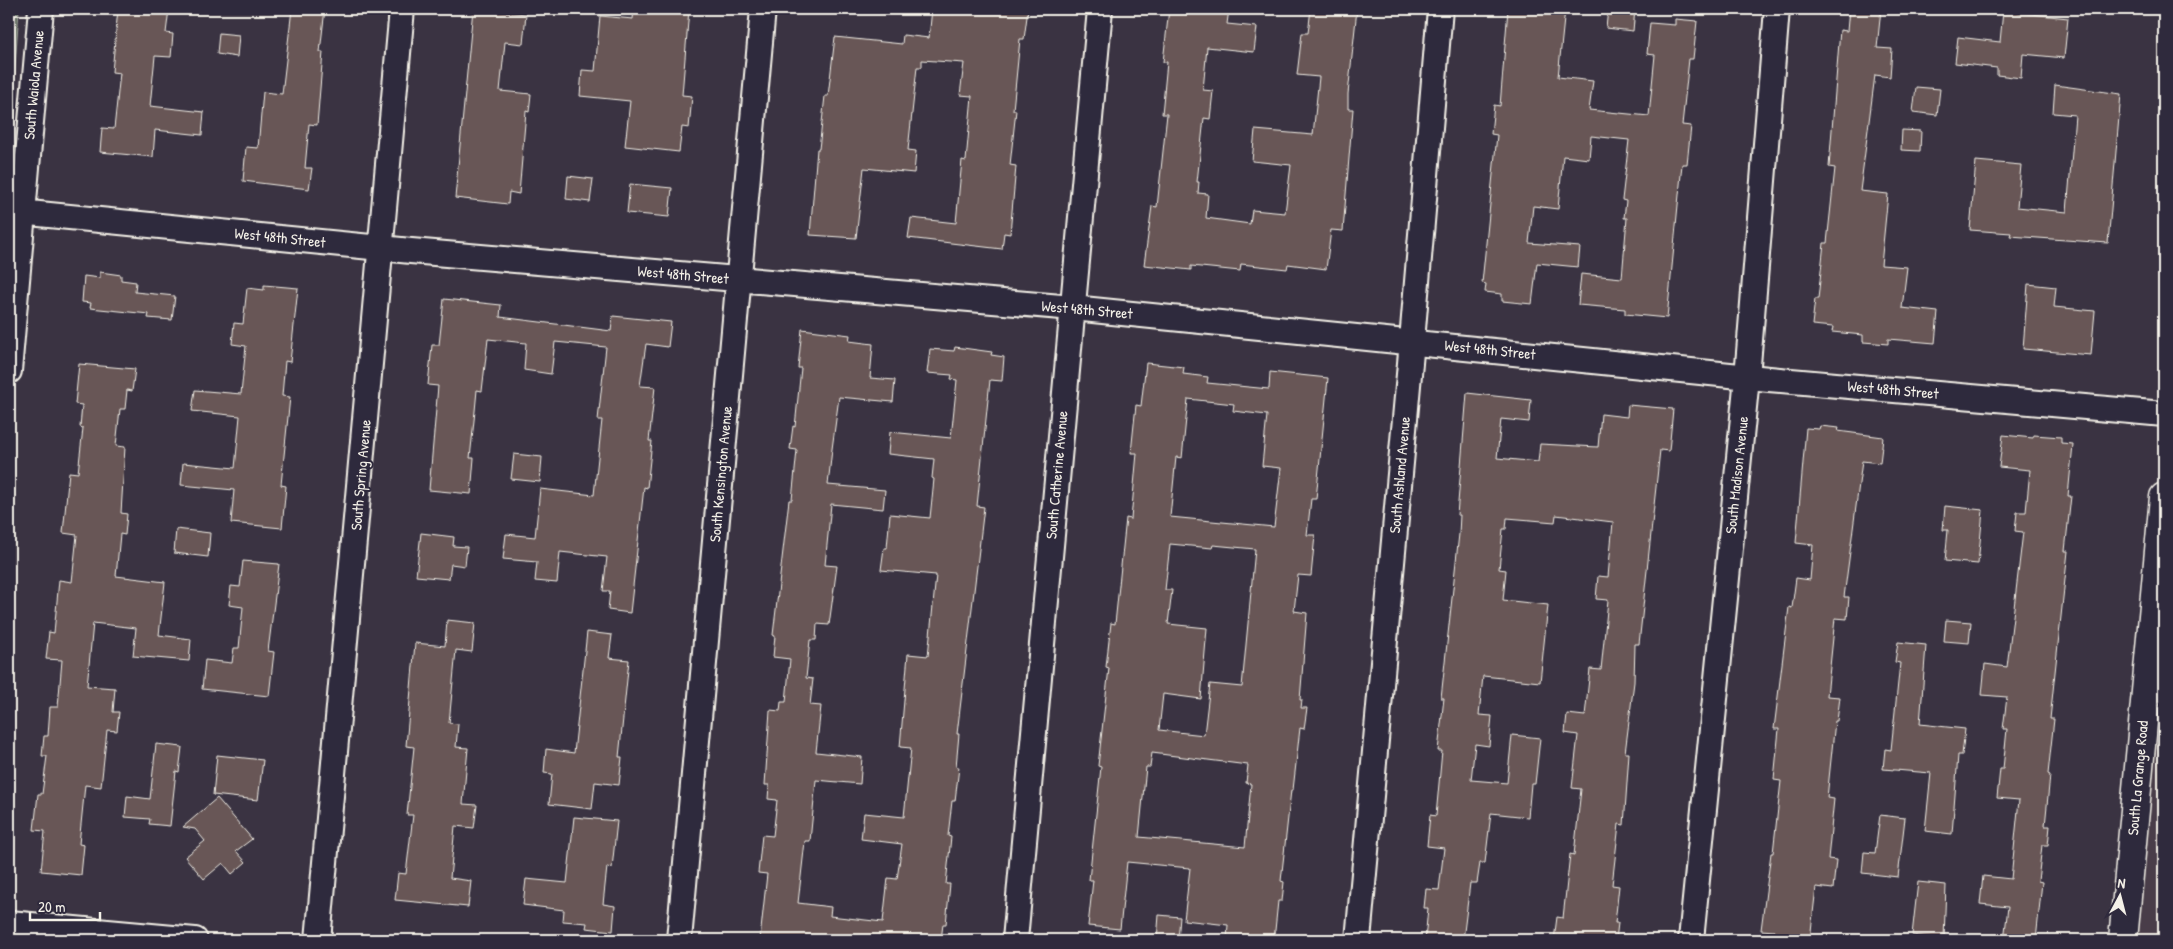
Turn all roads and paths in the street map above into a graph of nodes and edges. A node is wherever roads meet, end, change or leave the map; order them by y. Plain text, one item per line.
1 (41, 9) edge
2 (402, 9) edge
3 (763, 9) edge
4 (1100, 9) edge
5 (1440, 9) edge
6 (1777, 9) edge
7 (16, 212) edge
8 (382, 248) junction
9 (738, 280) junction
10 (1073, 308) junction
11 (1412, 342) junction
12 (9, 371) edge
13 (1747, 377) junction
14 (2164, 414) edge
15 (2164, 497) edge
16 (9, 922) edge
17 (196, 940) edge
18 (318, 940) edge
19 (679, 940) edge
20 (1015, 940) edge
21 (1358, 940) edge
22 (1691, 940) edge
23 (2124, 940) edge

1 - 7 street, South Waiola Avenue
2 - 8 street, South Spring Avenue
3 - 9 street, South Kensington Avenue
4 - 10 street, South Catherine Avenue
5 - 11 street, South Ashland Avenue
6 - 13 street, South Madison Avenue
7 - 8 street, West 48th Street
7 - 12 street, South Waiola Avenue
8 - 9 street, West 48th Street
8 - 18 street, South Spring Avenue
9 - 10 street, West 48th Street
9 - 19 street, South Kensington Avenue
10 - 11 street, West 48th Street
10 - 20 street, South Catherine Avenue
11 - 13 street, West 48th Street
11 - 21 street, South Ashland Avenue
13 - 14 street, West 48th Street
13 - 22 street, South Madison Avenue
15 - 23 main road, South La Grange Road
16 - 17 street

